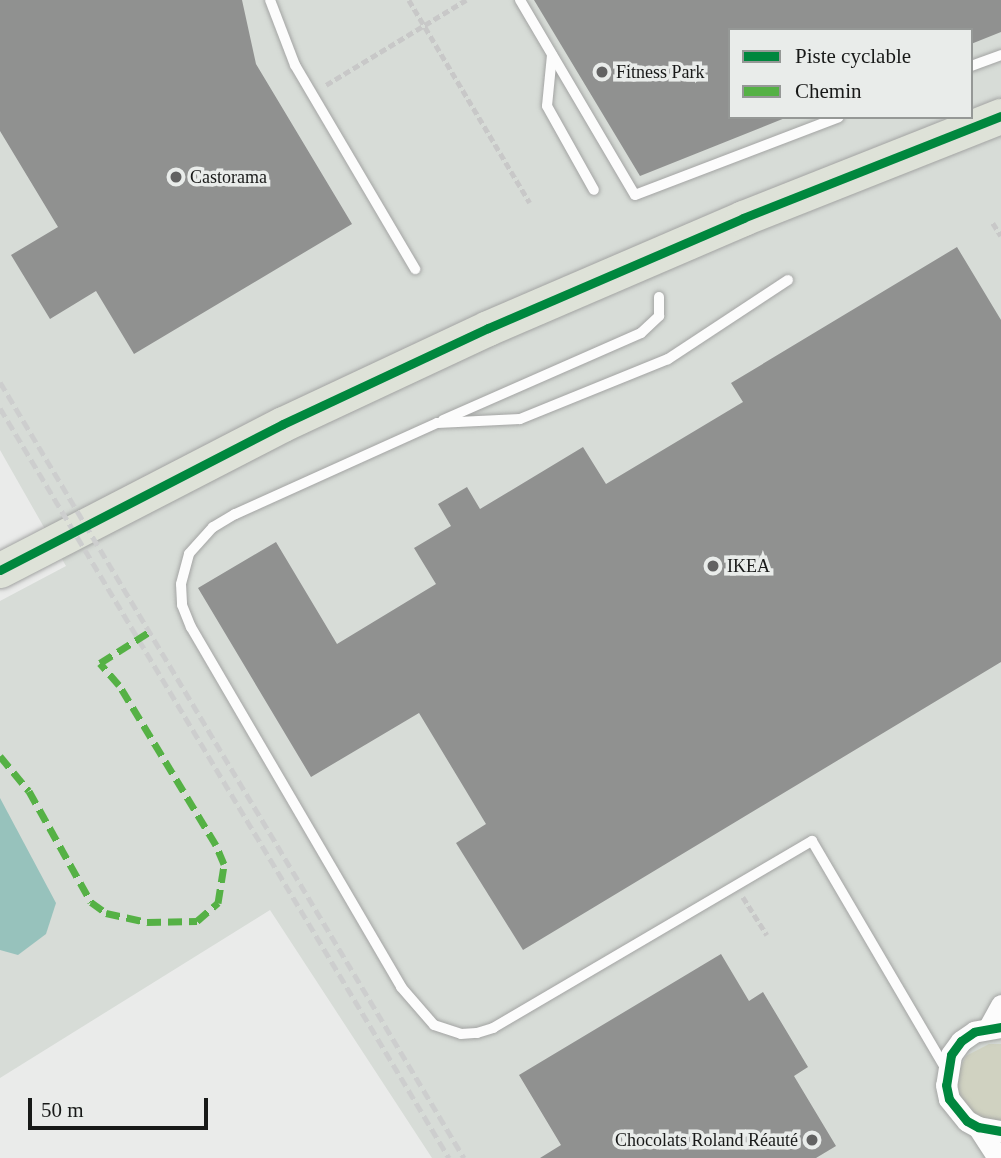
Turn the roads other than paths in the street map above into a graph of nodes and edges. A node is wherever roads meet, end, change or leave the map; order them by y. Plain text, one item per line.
1 (270, 0) edge
2 (520, 0) edge
3 (552, 55) junction
4 (1001, 55) edge
5 (973, 65) edge
6 (1001, 116) edge
7 (834, 119) edge
8 (594, 190) dead end
9 (415, 268) dead end
10 (788, 280) dead end
11 (659, 297) dead end
12 (437, 423) junction
13 (0, 570) edge
14 (1001, 1004) edge
15 (995, 1027) edge
16 (946, 1070) junction
17 (978, 1128) junction
18 (1001, 1131) edge
19 (998, 1158) edge

1 - 9 lane
2 - 3 lane
3 - 7 lane
3 - 8 lane
4 - 5 lane
6 - 13 main road
10 - 12 lane
11 - 12 lane
12 - 16 lane
14 - 15 street
15 - 16 street
16 - 17 street
17 - 18 street
17 - 19 street

